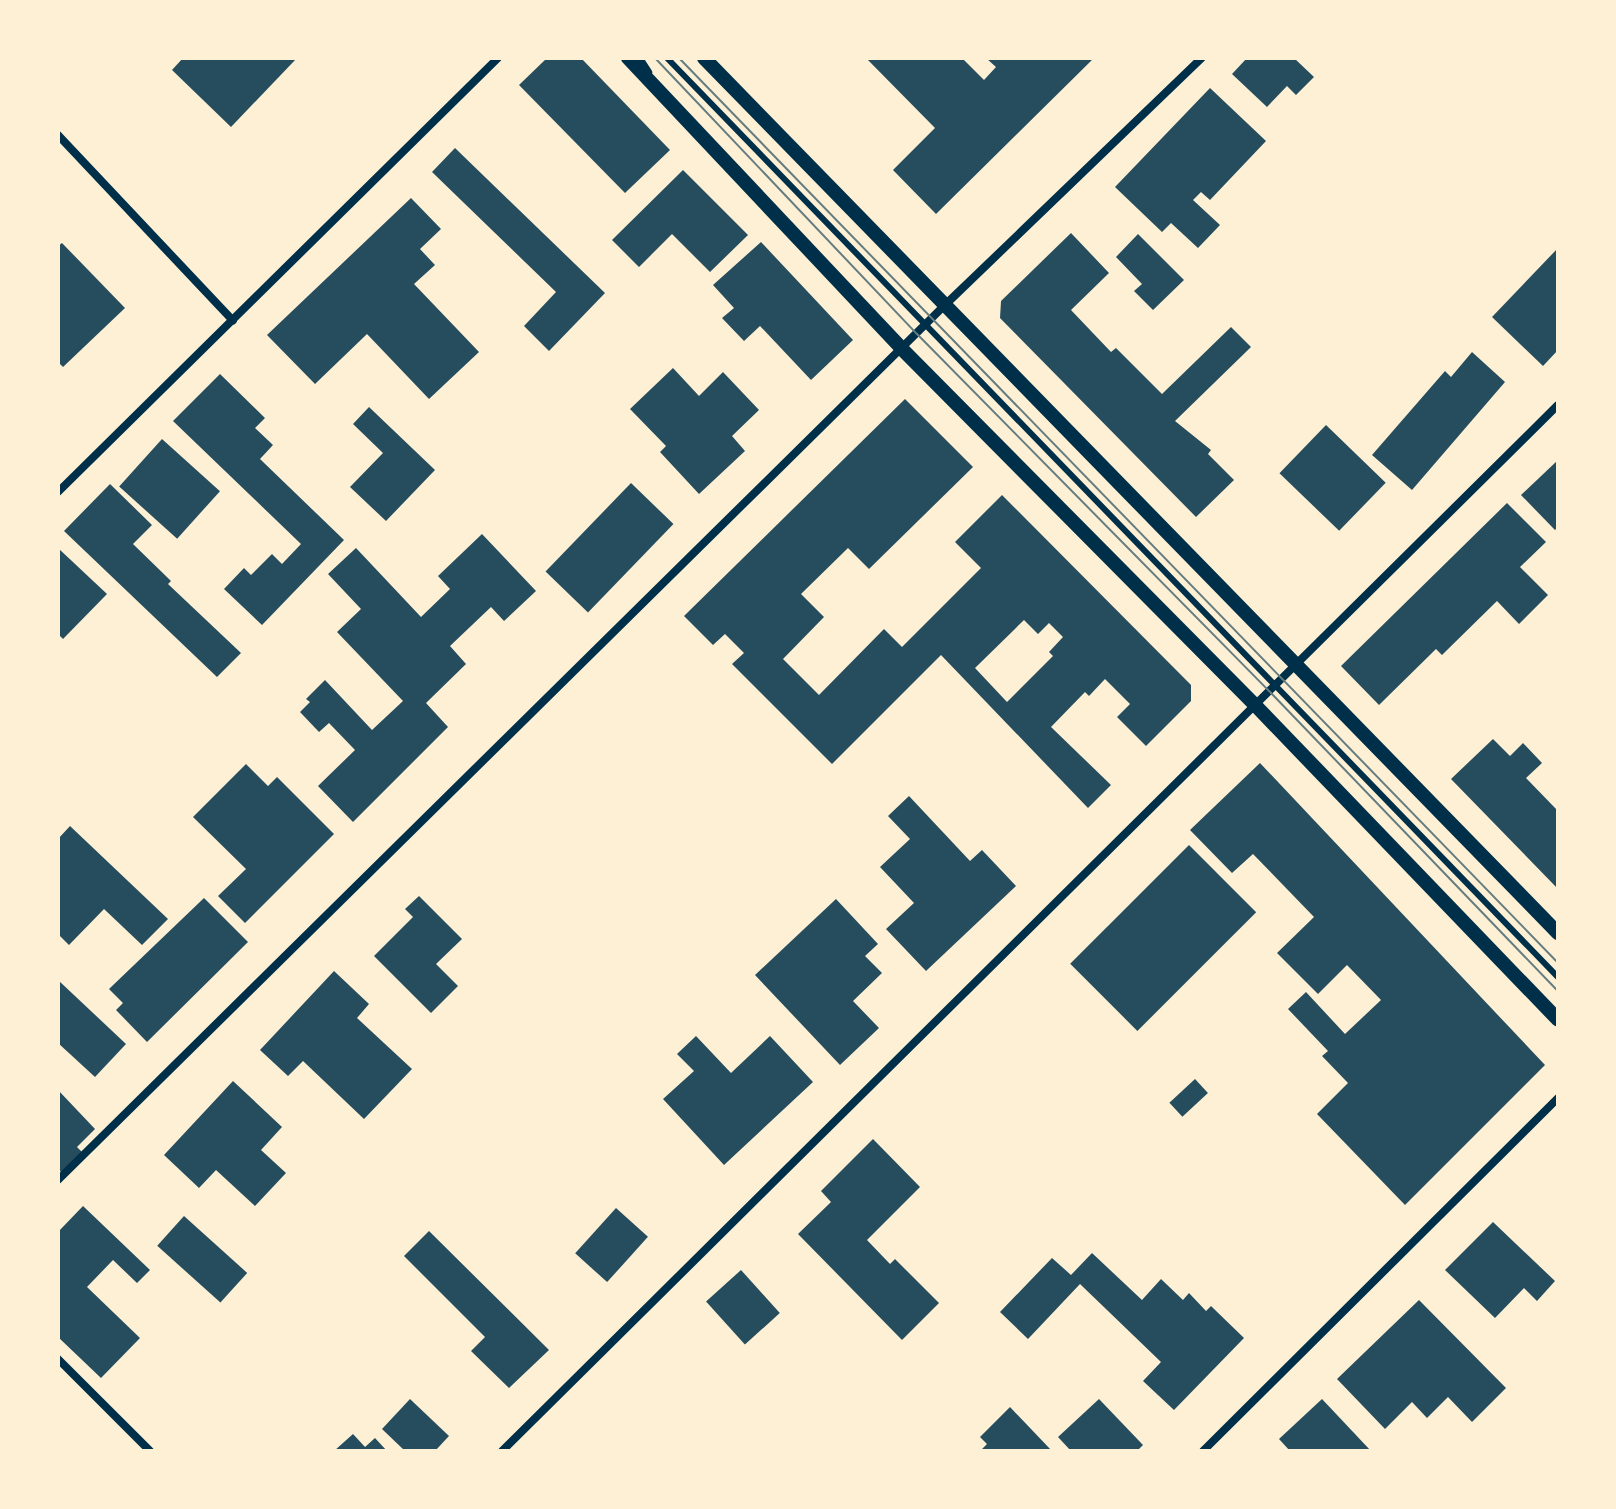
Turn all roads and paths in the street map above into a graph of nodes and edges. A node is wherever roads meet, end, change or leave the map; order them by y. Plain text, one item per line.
1 (498, 58) edge
2 (628, 58) edge
3 (640, 58) edge
4 (667, 58) edge
5 (704, 58) edge
6 (1202, 58) edge
7 (658, 88) junction
8 (58, 135) edge
9 (945, 305) junction
10 (233, 321) junction
11 (924, 327) junction
12 (902, 349) junction
13 (1558, 405) edge
14 (58, 492) edge
15 (1298, 665) junction
16 (1277, 686) junction
17 (1257, 707) junction
18 (1558, 933) edge
19 (1558, 977) edge
20 (1558, 1020) edge
21 (1558, 1098) edge
22 (58, 1180) edge
23 (58, 1359) edge
24 (150, 1451) edge
25 (502, 1451) edge
26 (1203, 1451) edge

1 - 10 street
2 - 7 street
3 - 7 lane
4 - 11 lane
5 - 9 street
6 - 9 street
7 - 12 street
8 - 10 street
9 - 11 street
9 - 15 street
10 - 14 street
11 - 12 street
11 - 16 lane
12 - 17 street
12 - 22 street
13 - 15 street
15 - 16 street
15 - 18 street
16 - 17 street
16 - 19 lane
17 - 20 street
17 - 25 street
21 - 26 street
23 - 24 street

